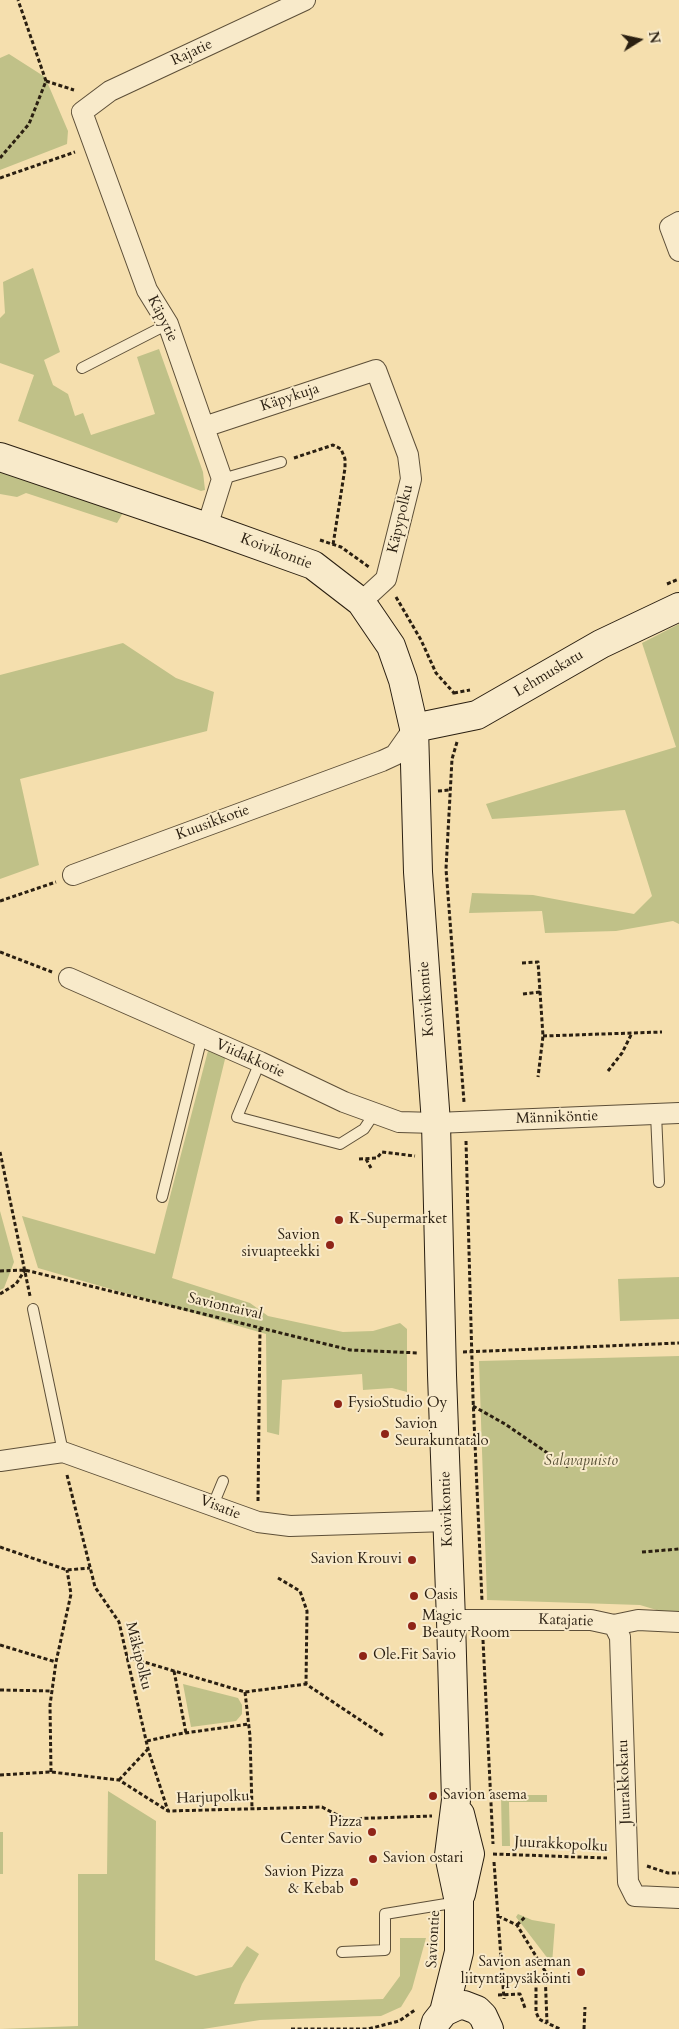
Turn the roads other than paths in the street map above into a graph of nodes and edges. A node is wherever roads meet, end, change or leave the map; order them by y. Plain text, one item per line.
1 (306, 0) edge
2 (82, 112) joint
3 (679, 222) edge
4 (679, 252) edge
5 (168, 324) junction
6 (82, 368) dead end
7 (376, 370) joint
8 (204, 427) junction
9 (0, 458) edge
10 (281, 462) road end
11 (222, 479) junction
12 (207, 527) junction
13 (361, 602) junction
14 (679, 607) edge
15 (414, 728) junction
16 (73, 876) road end
17 (68, 978) road end
18 (202, 1037) junction
19 (260, 1062) junction
20 (679, 1113) edge
21 (374, 1114) junction
22 (656, 1114) junction
23 (436, 1123) junction
24 (659, 1182) dead end
25 (162, 1197) dead end
26 (33, 1309) road end
27 (63, 1452) junction
28 (0, 1461) edge
29 (223, 1481) dead end
30 (213, 1505) junction
31 (447, 1521) junction
32 (451, 1620) junction
33 (679, 1622) edge
34 (614, 1625) junction
35 (679, 1898) edge
36 (460, 1902) junction
37 (342, 1952) dead end
38 (459, 1952) junction
39 (490, 2017) edge
40 (432, 2021) edge

1 - 2 street, Rajatie
2 - 5 street, Käpytie
3 - 4 street
5 - 6 lane
5 - 8 street, Käpytie
7 - 8 street, Käpykuja
7 - 13 street, Käpypolku
8 - 11 street, Käpytie
9 - 12 main road, Koivikontie
10 - 11 lane
11 - 12 street
12 - 13 main road, Koivikontie
13 - 15 main road, Koivikontie
14 - 15 main road, Lehmuskatu
15 - 16 street, Kuusikkotie
15 - 23 main road, Koivikontie
17 - 18 street, Viidakkotie
18 - 19 street, Viidakkotie
18 - 25 lane
19 - 21 street, Viidakkotie
19 - 21 lane
20 - 22 street, Männiköntie
21 - 23 street, Viidakkotie
22 - 23 street, Männiköntie
22 - 24 lane
23 - 31 main road, Koivikontie
26 - 27 lane
27 - 28 street, Visatie
27 - 30 street, Visatie
29 - 30 lane
30 - 31 street, Visatie
31 - 32 main road, Koivikontie
32 - 34 street, Katajatie
32 - 36 main road, Koivikontie
33 - 34 street, Katajatie
34 - 35 street, Juurakkokatu
36 - 37 lane
36 - 38 main road, Koivikontie
38 - 39 main road, Koivikontie
38 - 40 main road, Koivikontie
39 - 40 main road

